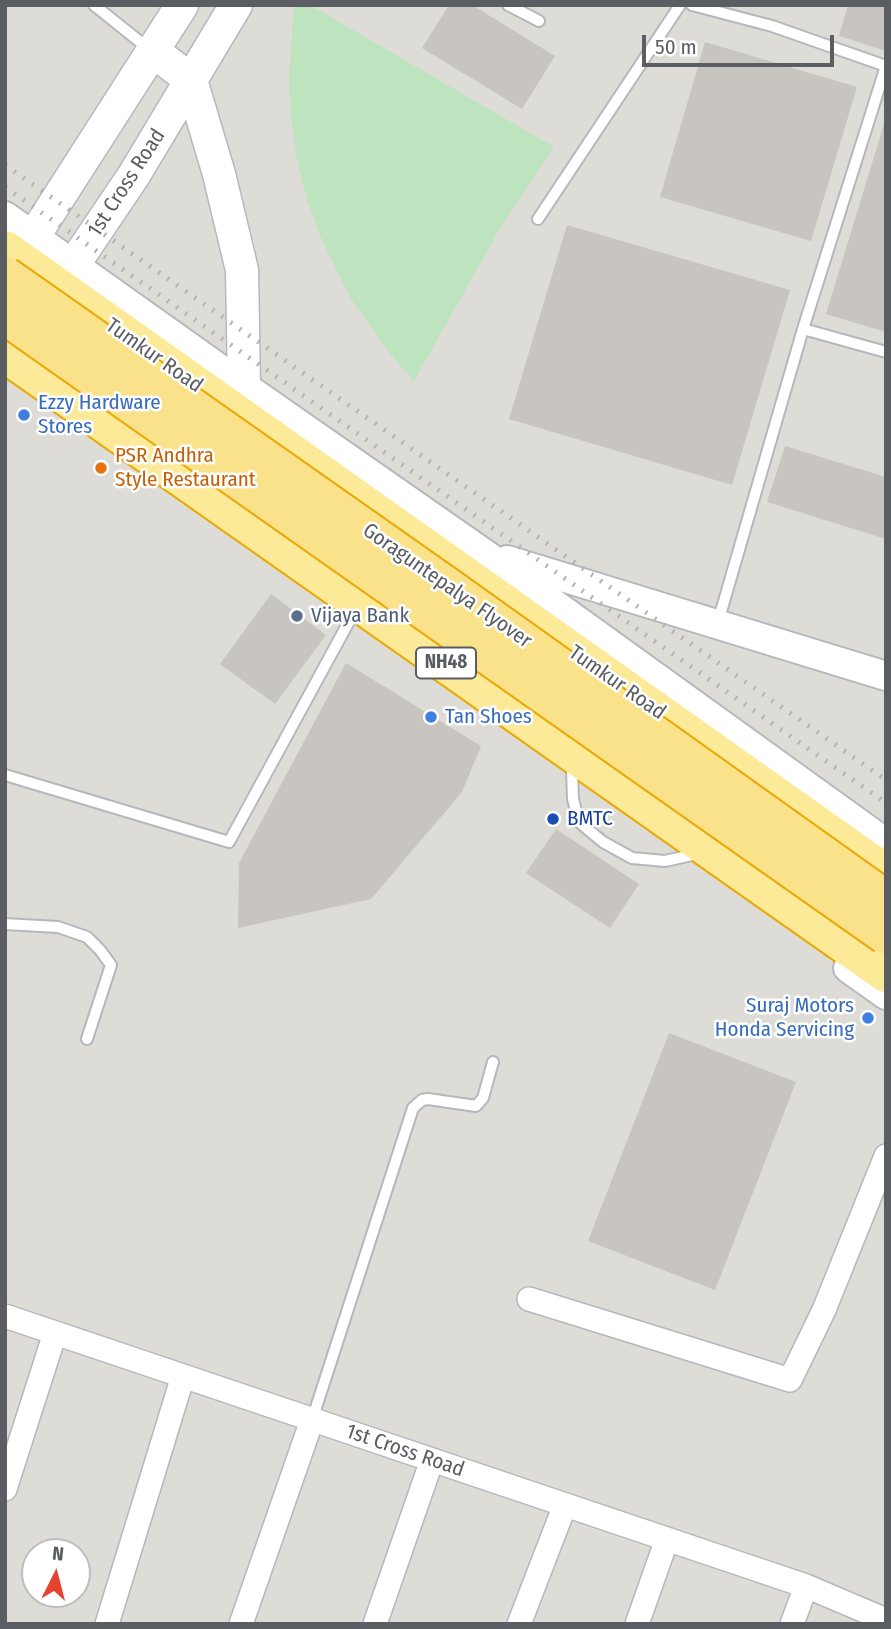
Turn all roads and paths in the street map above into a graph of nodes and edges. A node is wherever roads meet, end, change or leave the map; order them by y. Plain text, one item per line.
1 (93, 5) edge
2 (182, 5) edge
3 (236, 5) edge
4 (509, 5) edge
5 (680, 5) edge
6 (692, 5) edge
7 (539, 21) dead end
8 (153, 51) junction
9 (191, 80) junction
10 (5, 216) edge
11 (538, 219) dead end
12 (13, 259) edge
13 (65, 276) junction
14 (5, 315) edge
15 (803, 329) junction
16 (5, 352) edge
17 (886, 352) edge
18 (5, 373) edge
19 (244, 386) junction
20 (485, 554) junction
21 (352, 616) junction
22 (717, 625) junction
23 (886, 677) edge
24 (572, 770) junction
25 (5, 775) edge
26 (886, 843) edge
27 (692, 855) junction
28 (886, 874) edge
29 (886, 900) edge
30 (5, 925) edge
31 (886, 936) edge
32 (886, 973) edge
33 (886, 995) edge
34 (87, 1039) dead end
35 (493, 1062) dead end
36 (886, 1156) edge
37 (529, 1299) dead end
38 (5, 1316) edge
39 (55, 1333) junction
40 (183, 1376) junction
41 (312, 1420) junction
42 (432, 1460) junction
43 (5, 1489) edge
44 (565, 1505) junction
45 (667, 1539) junction
46 (806, 1586) junction
47 (886, 1620) edge
48 (107, 1624) edge
49 (241, 1624) edge
50 (375, 1624) edge
51 (519, 1624) edge
52 (638, 1624) edge
53 (792, 1624) edge

1 - 8 lane
2 - 8 main road
3 - 9 main road, 1st Cross Road
4 - 7 lane
5 - 11 lane
6 - 15 lane
8 - 9 main road
8 - 12 main road
9 - 13 main road, 1st Cross Road
9 - 19 main road
10 - 12 street
12 - 13 highway, Tumkur Road
12 - 29 highway, Goraguntepalya Flyover, bridge
13 - 16 main road, 1st Cross Road
13 - 19 street
13 - 28 highway, Tumkur Road
14 - 31 highway, Goraguntepalya Flyover, bridge
15 - 17 lane
15 - 22 lane
16 - 32 highway, NH48
18 - 21 street
19 - 20 street
20 - 22 street
20 - 26 street
21 - 24 street
21 - 25 lane
22 - 23 street
24 - 27 street
24 - 27 lane
27 - 33 street
30 - 34 lane
35 - 41 lane
36 - 37 street
38 - 39 street, 1st Cross Road
39 - 40 street, 1st Cross Road
39 - 43 street
40 - 41 street, 1st Cross Road
40 - 48 street
41 - 42 street, 1st Cross Road
41 - 49 street
42 - 44 street, 1st Cross Road
42 - 50 street
44 - 45 street, 1st Cross Road
44 - 51 street
45 - 46 street, 1st Cross Road
45 - 52 street
46 - 47 street, 1st Cross Road
46 - 53 street

